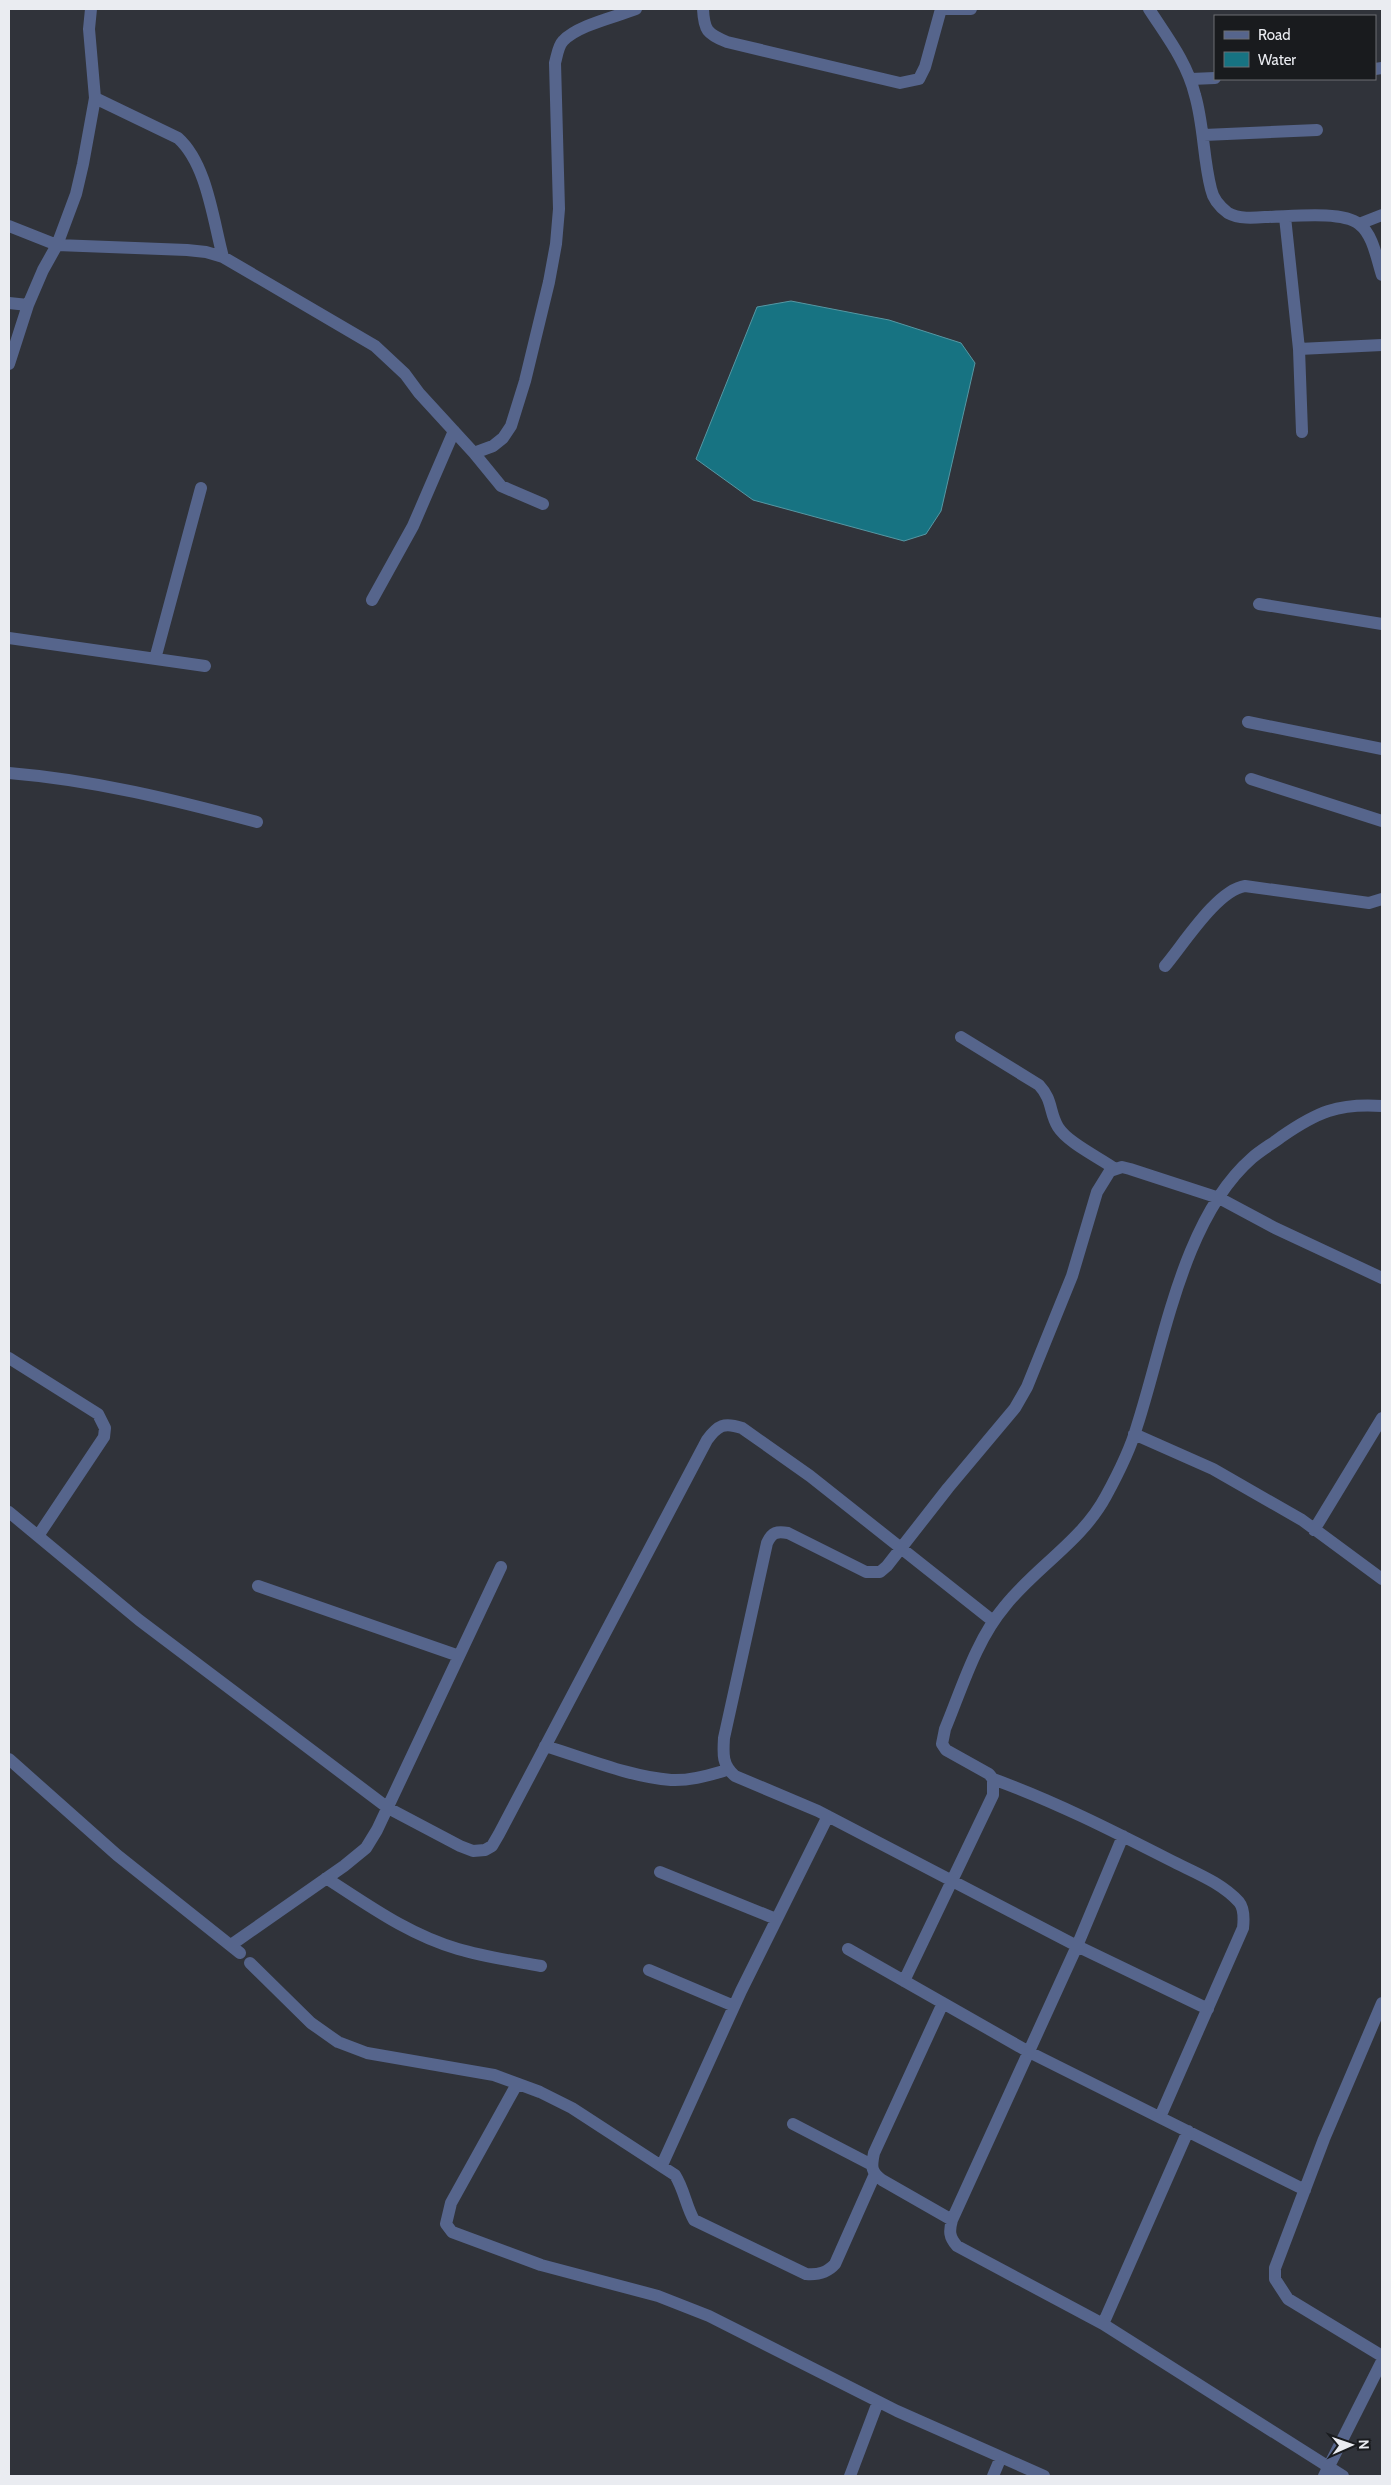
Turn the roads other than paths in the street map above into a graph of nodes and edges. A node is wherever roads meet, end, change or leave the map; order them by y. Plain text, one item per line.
1 (91, 9) edge
2 (636, 9) edge
3 (702, 9) edge
4 (941, 9) edge
5 (946, 9) edge
6 (971, 9) edge
7 (1149, 9) edge
8 (1214, 78) edge
9 (1191, 79) junction
10 (95, 98) junction
11 (1317, 130) dead end
12 (1204, 135) junction
13 (1382, 215) edge
14 (1285, 217) junction
15 (1359, 224) junction
16 (9, 226) edge
17 (57, 245) junction
18 (223, 257) junction
19 (1382, 275) edge
20 (9, 304) edge
21 (28, 305) junction
22 (1382, 345) edge
23 (1299, 348) junction
24 (9, 364) edge
25 (454, 431) junction
26 (1302, 432) dead end
27 (474, 453) junction
28 (201, 488) dead end
29 (543, 504) dead end
30 (372, 600) dead end
31 (1259, 604) dead end
32 (1382, 624) edge
33 (9, 638) edge
34 (155, 658) junction
35 (205, 666) dead end
36 (1248, 722) dead end
37 (1382, 749) edge
38 (9, 773) edge
39 (1251, 779) dead end
40 (257, 822) dead end
41 (1382, 822) edge
42 (1382, 899) edge
43 (1165, 966) dead end
44 (961, 1037) dead end
45 (1382, 1106) edge
46 (1115, 1169) junction
47 (1219, 1198) junction
48 (1382, 1278) edge
49 (9, 1358) edge
50 (1382, 1418) edge
51 (1134, 1434) junction
52 (9, 1512) edge
53 (1314, 1530) junction
54 (38, 1536) junction
55 (902, 1548) junction
56 (501, 1567) dead end
57 (1382, 1579) edge
58 (258, 1586) dead end
59 (994, 1621) junction
60 (459, 1656) junction
61 (545, 1746) junction
62 (9, 1759) edge
63 (727, 1770) junction
64 (993, 1779) junction
65 (388, 1808) junction
66 (828, 1816) junction
67 (1124, 1836) junction
68 (660, 1872) dead end
69 (326, 1878) junction
70 (952, 1880) junction
71 (776, 1919) junction
72 (1077, 1946) junction
73 (848, 1948) dead end
74 (250, 1963) dead end
75 (541, 1966) dead end
76 (649, 1970) dead end
77 (904, 1981) junction
78 (943, 2003) junction
79 (1382, 2003) edge
80 (734, 2006) junction
81 (1208, 2009) junction
82 (1029, 2052) junction
83 (517, 2084) junction
84 (1160, 2117) junction
85 (793, 2124) dead end
86 (1188, 2131) junction
87 (662, 2165) junction
88 (873, 2170) junction
89 (1305, 2190) junction
90 (952, 2220) junction
91 (1103, 2324) junction
92 (1382, 2356) edge
93 (1382, 2361) edge
94 (878, 2402) junction
95 (1001, 2457) junction
96 (1327, 2472) edge
97 (850, 2476) edge
98 (993, 2476) edge
99 (1044, 2476) edge
100 (1343, 2476) edge

1 - 10 street
2 - 27 street
3 - 4 street
5 - 6 street
7 - 9 street
8 - 9 street
9 - 12 street
10 - 17 street
10 - 18 street
11 - 12 street
12 - 14 street
13 - 15 street
14 - 15 street
14 - 23 street
15 - 19 street
16 - 17 street
17 - 18 street
17 - 21 street
18 - 25 street
20 - 21 street
21 - 24 street
22 - 23 street
23 - 26 street
25 - 27 street
25 - 30 street
27 - 29 street
28 - 34 street
31 - 32 street
33 - 34 street
34 - 35 street
36 - 37 street
38 - 40 street
39 - 41 street
42 - 43 street
44 - 46 street
45 - 47 street
46 - 47 street
46 - 55 street
47 - 48 street
47 - 51 street
49 - 54 street
50 - 53 street
51 - 53 street
51 - 59 street
52 - 54 street
53 - 57 street
54 - 65 street
55 - 59 street
55 - 61 street
55 - 63 street
56 - 60 street
58 - 60 street
59 - 64 street
60 - 65 street
61 - 63 street
61 - 65 street
62 - 69 street
63 - 66 street
64 - 67 street
64 - 70 street
65 - 69 street
66 - 70 street
66 - 71 street
67 - 72 street
67 - 81 street
68 - 71 street
69 - 75 street
70 - 72 street
70 - 77 street
71 - 80 street
72 - 81 street
72 - 82 street
73 - 77 street
74 - 83 street
76 - 80 street
77 - 78 street
78 - 82 street
78 - 88 street
79 - 89 street
80 - 87 street
81 - 84 street
82 - 84 street
82 - 90 street
83 - 87 street
83 - 94 street
84 - 86 street
85 - 88 street
86 - 89 street
86 - 91 street
87 - 88 street
88 - 90 street
89 - 92 street
90 - 91 street
91 - 96 street
93 - 96 street
94 - 95 street
94 - 97 street
95 - 98 street
95 - 99 street
96 - 100 street

